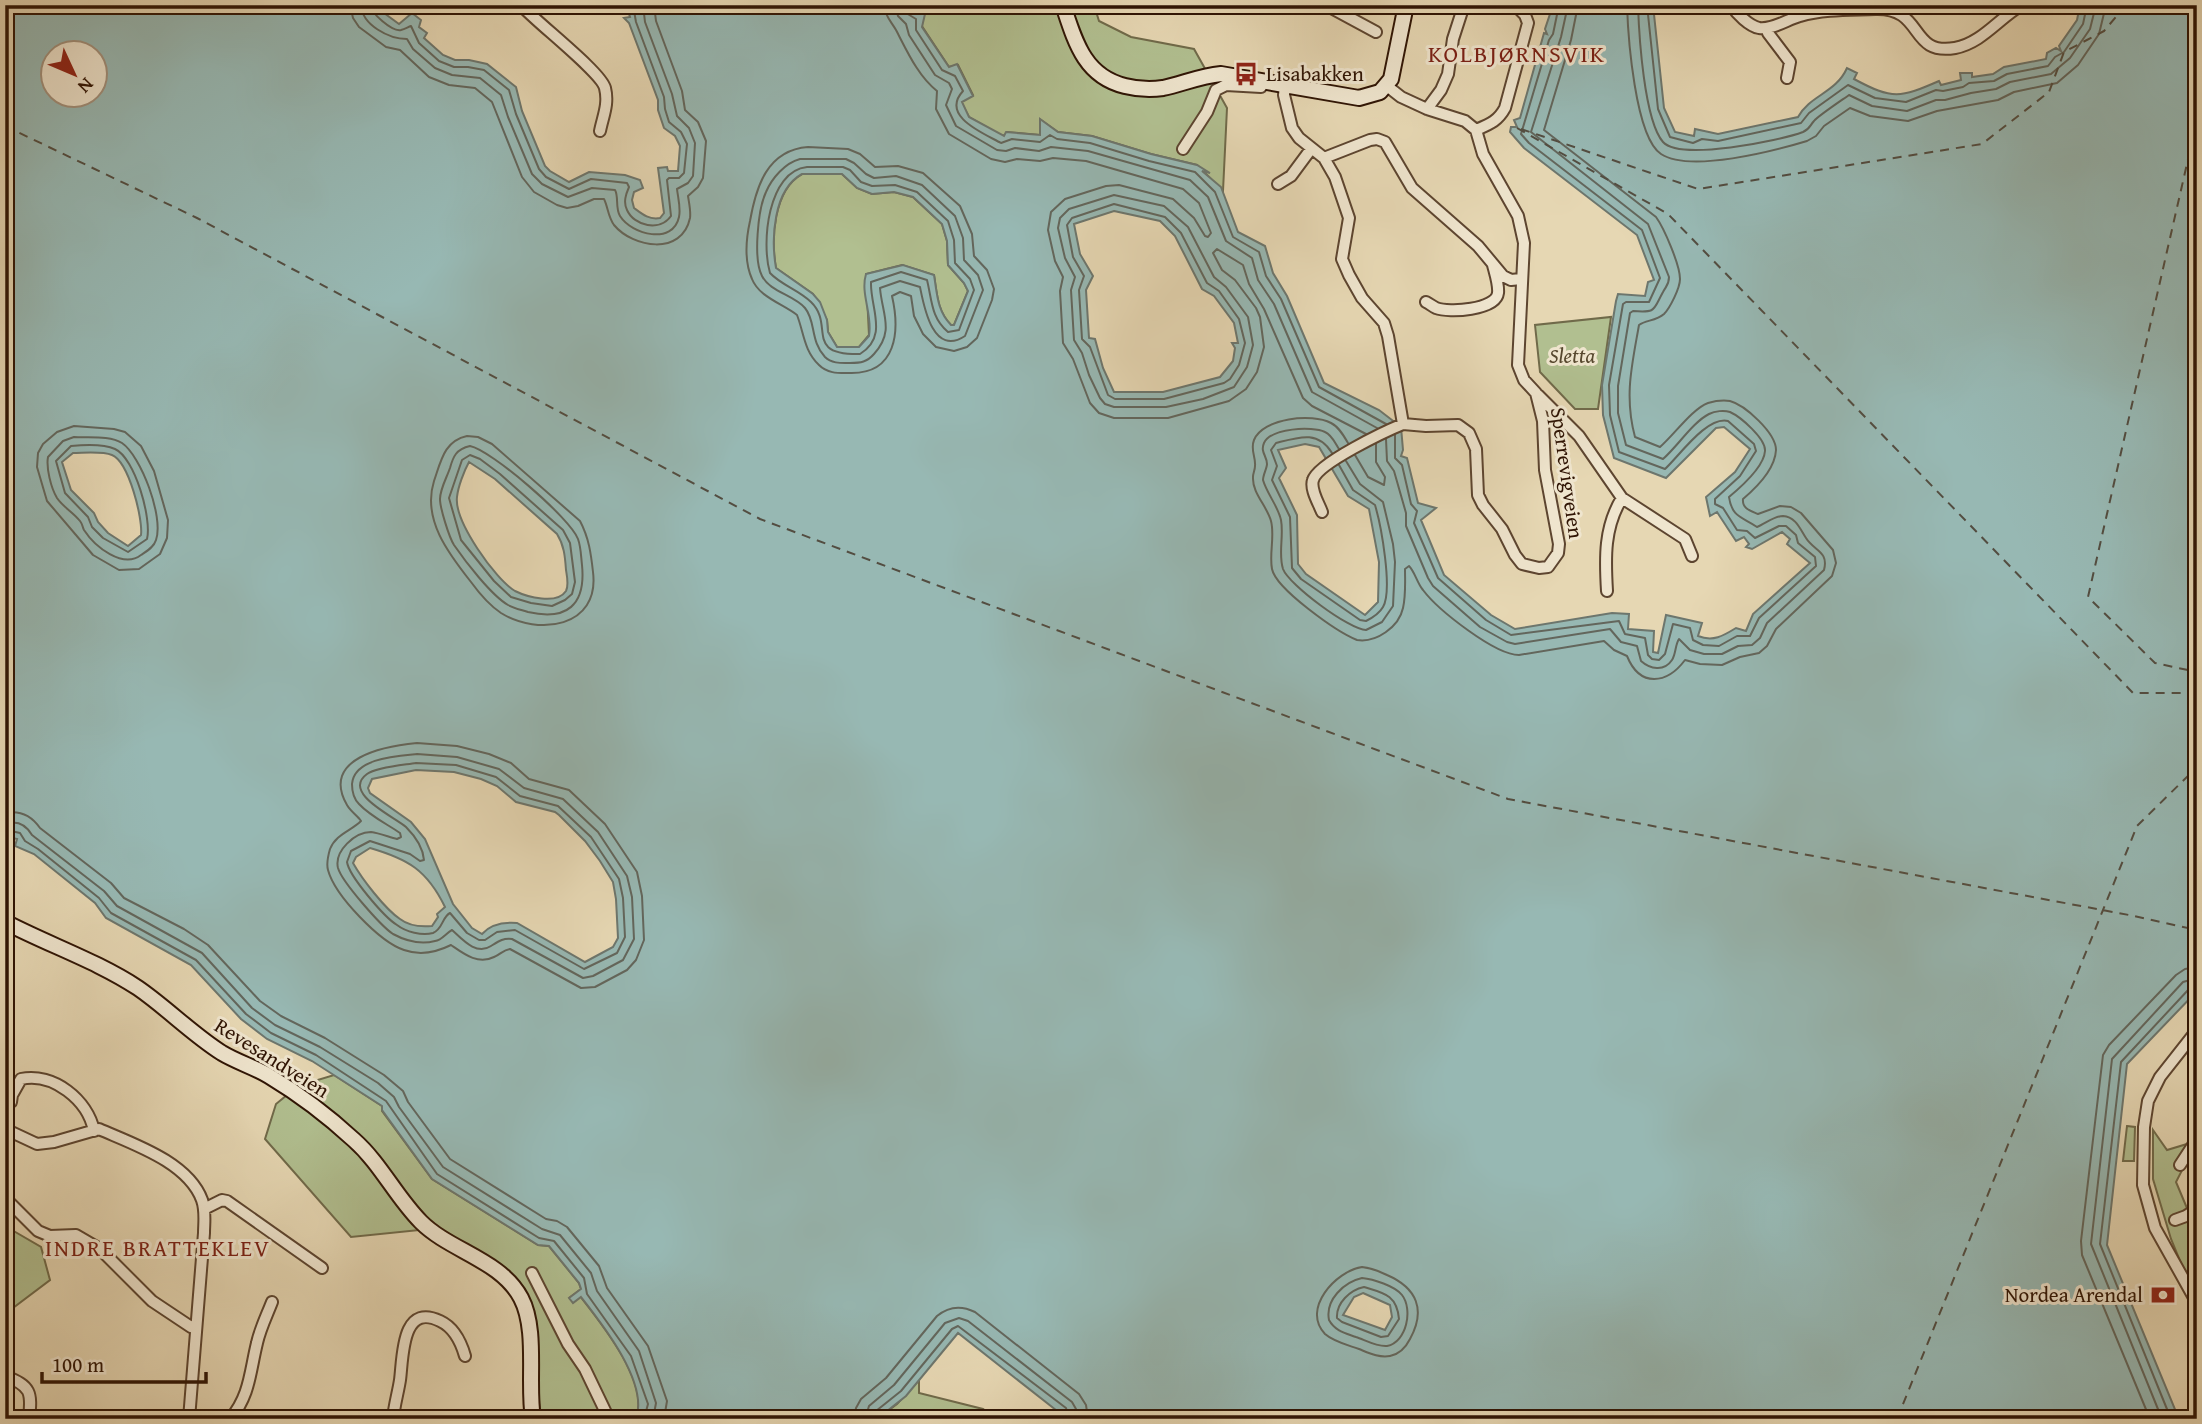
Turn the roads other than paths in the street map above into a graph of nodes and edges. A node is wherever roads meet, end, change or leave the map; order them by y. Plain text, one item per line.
1 (521, 5) edge
2 (1063, 5) edge
3 (1325, 5) edge
4 (1406, 5) edge
5 (1464, 5) edge
6 (1515, 5) edge
7 (1731, 5) edge
8 (2022, 5) edge
9 (1767, 28) junction
10 (1376, 32) dead end
11 (1787, 78) dead end
12 (1387, 86) junction
13 (1284, 88) junction
14 (1427, 109) junction
15 (1476, 130) junction
16 (600, 131) dead end
17 (1183, 149) dead end
18 (1311, 149) junction
19 (1324, 158) junction
20 (1278, 184) dead end
21 (1493, 262) junction
22 (1521, 279) junction
23 (1426, 302) dead end
24 (1536, 393) junction
25 (1403, 424) junction
26 (1622, 498) junction
27 (1321, 512) dead end
28 (1692, 556) dead end
29 (1607, 591) dead end
30 (5, 922) edge
31 (2197, 1030) edge
32 (11, 1102) dead end
33 (5, 1129) edge
34 (94, 1131) junction
35 (2197, 1139) edge
36 (2180, 1165) dead end
37 (8, 1201) dead end
38 (204, 1209) junction
39 (2197, 1209) edge
40 (2175, 1220) dead end
41 (322, 1268) dead end
42 (532, 1273) dead end
43 (272, 1302) dead end
44 (2197, 1303) edge
45 (196, 1328) junction
46 (465, 1356) dead end
47 (5, 1376) edge
48 (112, 1417) edge
49 (29, 1419) edge
50 (142, 1419) edge
51 (189, 1419) edge
52 (230, 1419) edge
53 (393, 1419) edge
54 (533, 1419) edge
55 (609, 1419) edge

1 - 16 street
2 - 13 main road
3 - 10 street
4 - 12 main road
5 - 14 street
6 - 15 street
7 - 9 street
8 - 9 street
9 - 11 street
12 - 13 main road
12 - 14 street
13 - 17 street
13 - 18 street
14 - 15 street
15 - 22 street, Sperrevigveien
18 - 19 street
18 - 20 street
19 - 21 street
19 - 25 street
21 - 22 street
21 - 23 street
22 - 24 street, Sperrevigveien
24 - 25 street, Sperrevigveien
24 - 26 street
25 - 27 street, Sperrevigveien
26 - 28 street
26 - 29 street
30 - 54 main road, Revesandveien
31 - 44 street
32 - 34 street
33 - 34 street
34 - 38 street
35 - 36 street
37 - 45 street
38 - 41 street
38 - 45 street
39 - 40 street
42 - 55 street
43 - 52 street
45 - 51 street
46 - 53 street
47 - 49 street
48 - 50 street

